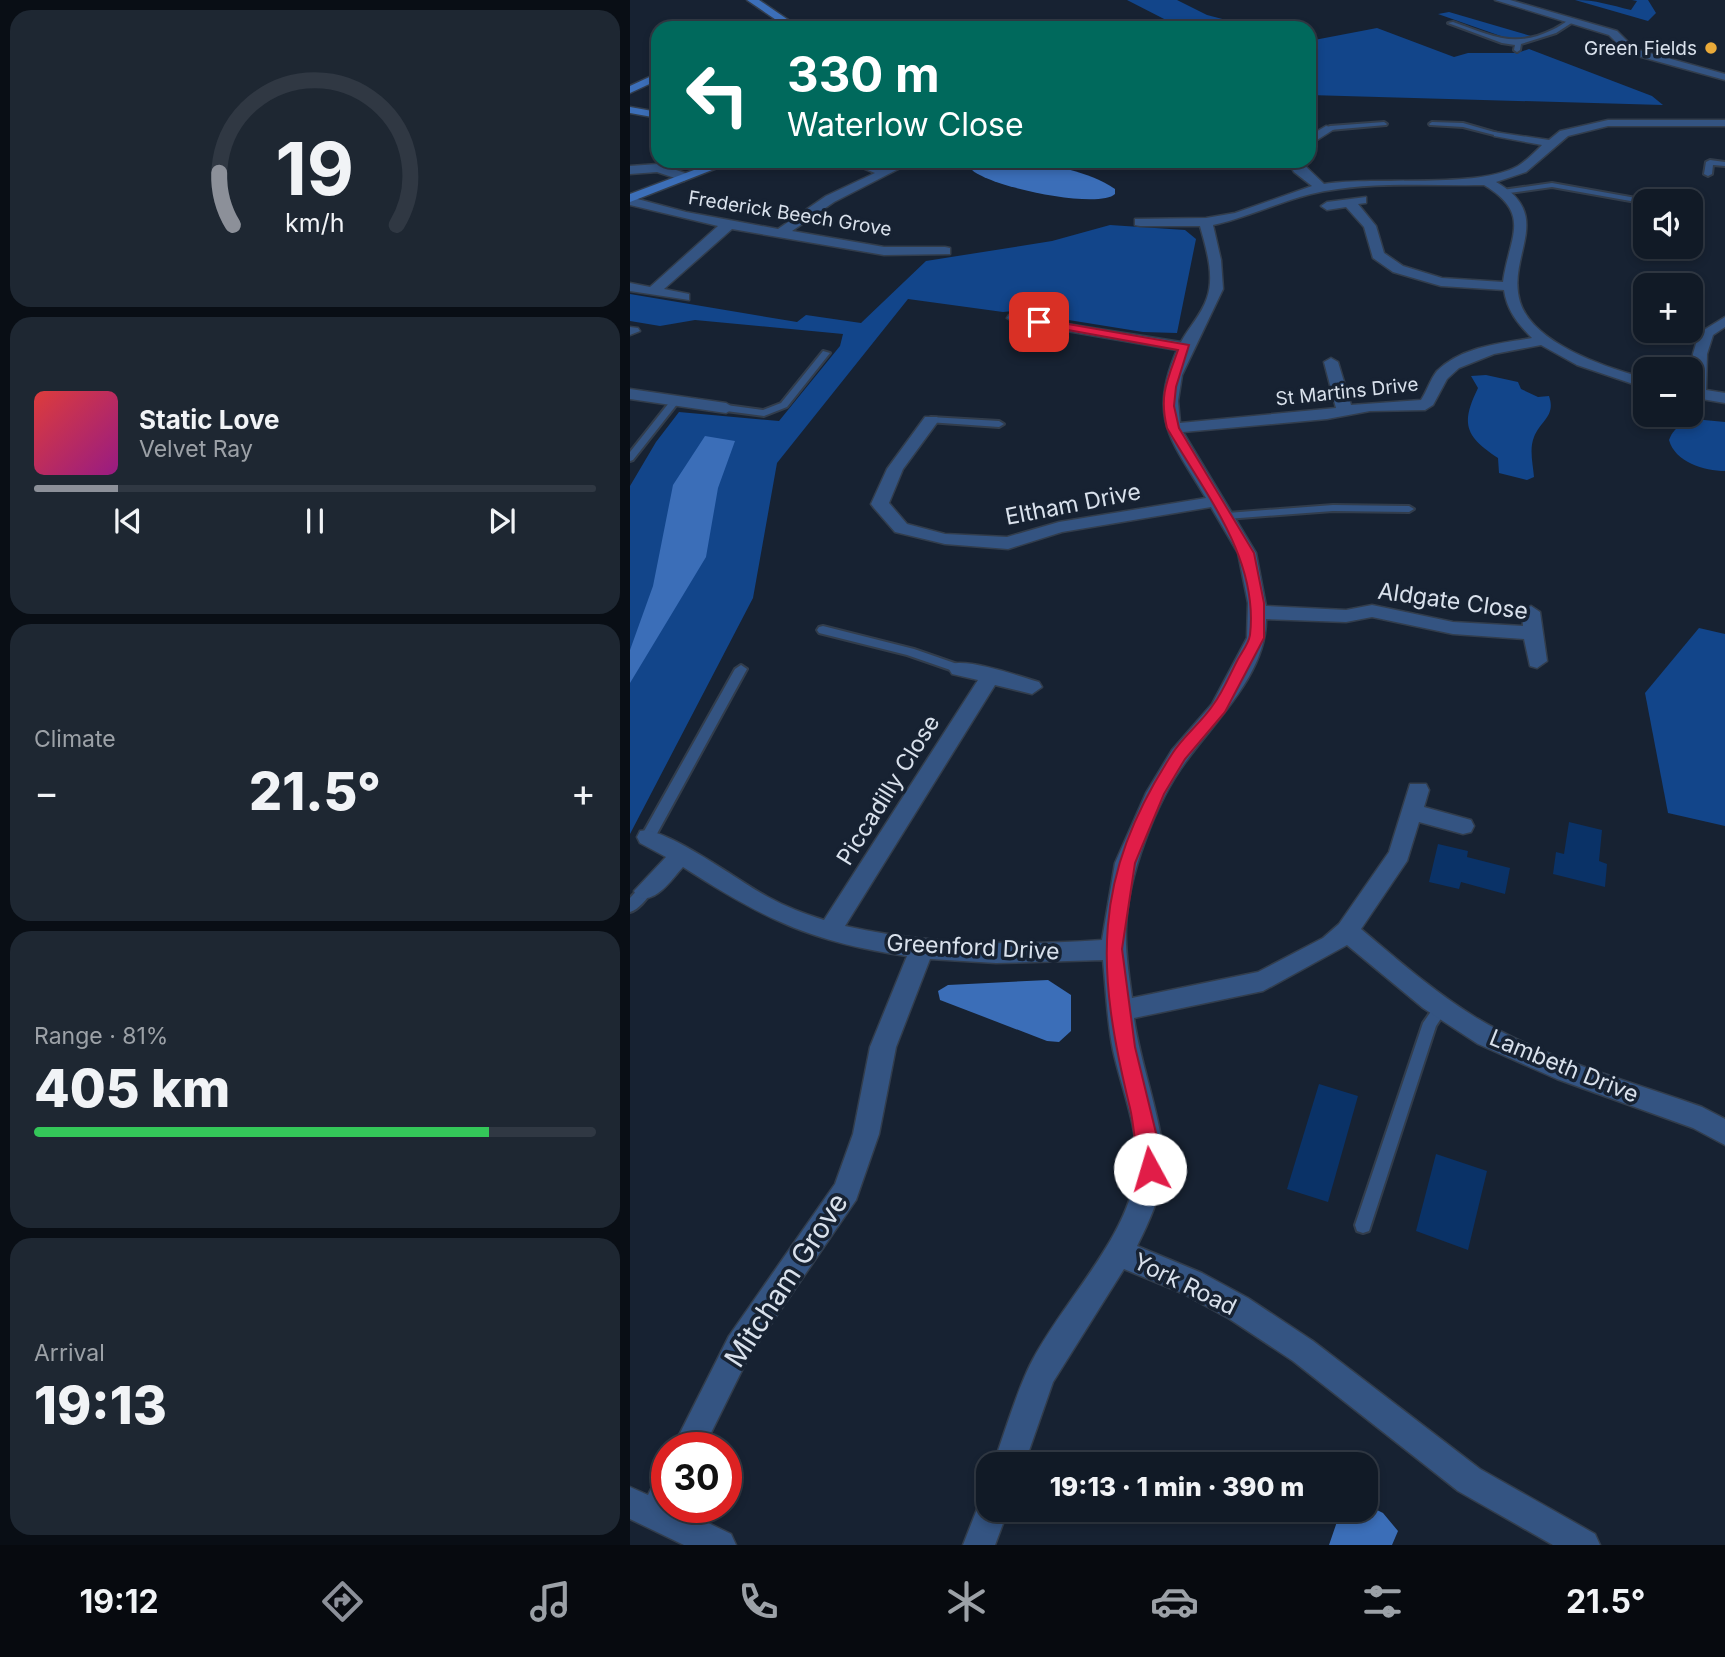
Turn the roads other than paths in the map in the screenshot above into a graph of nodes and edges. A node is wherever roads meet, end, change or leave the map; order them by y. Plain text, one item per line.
1 (752, 0) edge
2 (1508, 1) edge
3 (784, 21) edge
4 (1571, 21) junction
5 (1451, 23) dead end
6 (1725, 77) edge
7 (651, 80) edge
8 (630, 90) edge
9 (630, 110) edge
10 (651, 114) edge
11 (1725, 123) edge
12 (1384, 124) dead end
13 (1432, 124) dead end
14 (1330, 128) joint
15 (1498, 134) joint
16 (1316, 137) edge
17 (1549, 143) junction
18 (1725, 164) edge
19 (709, 168) edge
20 (873, 168) edge
21 (893, 168) edge
22 (1298, 168) edge
23 (630, 170) edge
24 (885, 172) junction
25 (1708, 174) dead end
26 (684, 177) junction
27 (1486, 181) junction
28 (1321, 188) junction
29 (1503, 192) junction
30 (1364, 199) dead end
31 (1633, 199) edge
32 (630, 200) edge
33 (1349, 202) junction
34 (1327, 206) dead end
35 (1140, 222) dead end
36 (1206, 222) junction
37 (728, 225) junction
38 (780, 233) junction
39 (945, 251) dead end
40 (1509, 286) junction
41 (630, 287) edge
42 (653, 291) junction
43 (684, 297) dead end
44 (1014, 318) dead end
45 (1725, 321) edge
46 (1542, 340) junction
47 (1185, 347) junction
48 (826, 352) dead end
49 (1700, 357) edge
50 (1332, 362) dead end
51 (1633, 379) edge
52 (630, 394) edge
53 (1703, 394) edge
54 (1725, 398) edge
55 (675, 401) junction
56 (726, 408) joint
57 (1345, 410) junction
58 (931, 420) joint
59 (999, 424) dead end
60 (1173, 428) junction
61 (630, 458) edge
62 (1222, 509) junction
63 (1409, 509) dead end
64 (1531, 611) dead end
65 (1257, 612) junction
66 (823, 630) dead end
67 (1533, 633) junction
68 (1537, 661) dead end
69 (959, 668) joint
70 (741, 669) dead end
71 (991, 676) junction
72 (1032, 687) dead end
73 (1463, 826) dead end
74 (648, 837) joint
75 (683, 854) junction
76 (637, 899) edge
77 (1347, 931) junction
78 (829, 932) junction
79 (922, 948) junction
80 (1114, 949) junction
81 (1441, 1008) junction
82 (1123, 1010) junction
83 (1725, 1133) edge
84 (1363, 1225) dead end
85 (1119, 1253) junction
86 (696, 1432) edge
87 (1013, 1452) edge
88 (650, 1502) edge
89 (988, 1522) edge
90 (720, 1545) edge
91 (979, 1545) edge
92 (1584, 1545) edge

1 - 3 street
2 - 4 street
4 - 5 lane
4 - 6 street
7 - 8 street
9 - 10 street
11 - 17 street
12 - 14 lane
13 - 15 lane
14 - 16 street
15 - 17 street
17 - 27 street
18 - 25 lane
19 - 26 street
20 - 24 street
21 - 24 street
22 - 28 street
23 - 26 street
24 - 38 street
26 - 32 street
27 - 28 street
27 - 29 street
28 - 36 street
29 - 31 lane
29 - 40 street
30 - 33 street
32 - 37 street, Frederick Beech Grove
33 - 34 street
33 - 40 street
35 - 36 street
36 - 47 street, York Road
37 - 38 street, Frederick Beech Grove
37 - 42 street
38 - 39 street, Frederick Beech Grove
40 - 46 street
41 - 42 street
42 - 43 street
44 - 47 street
45 - 49 street
46 - 51 street
46 - 57 street, St Martins Drive
47 - 60 street, York Road
48 - 56 lane
50 - 57 street
52 - 55 street
53 - 54 street
55 - 56 street
55 - 61 lane
57 - 60 street, St Martins Drive
58 - 59 lane
58 - 62 street, Eltham Drive
60 - 62 street, York Road
62 - 63 lane
62 - 65 street, York Road
64 - 67 street
65 - 67 street, Aldgate Close
65 - 80 street, York Road
66 - 69 lane
67 - 68 street, Aldgate Close
69 - 71 street
70 - 74 lane
71 - 72 street
71 - 78 street, Piccadilly Close
73 - 77 street
74 - 75 street, Greenford Drive
75 - 76 street
75 - 78 street, Greenford Drive
77 - 81 street, Lambeth Drive
77 - 82 street
78 - 79 street, Greenford Drive
79 - 80 street, Greenford Drive
79 - 86 street, Mitcham Grove
80 - 82 street, York Road
81 - 83 street, Lambeth Drive
81 - 84 lane
82 - 85 street, York Road
85 - 87 street
85 - 92 street, York Road
88 - 90 street
89 - 91 street

